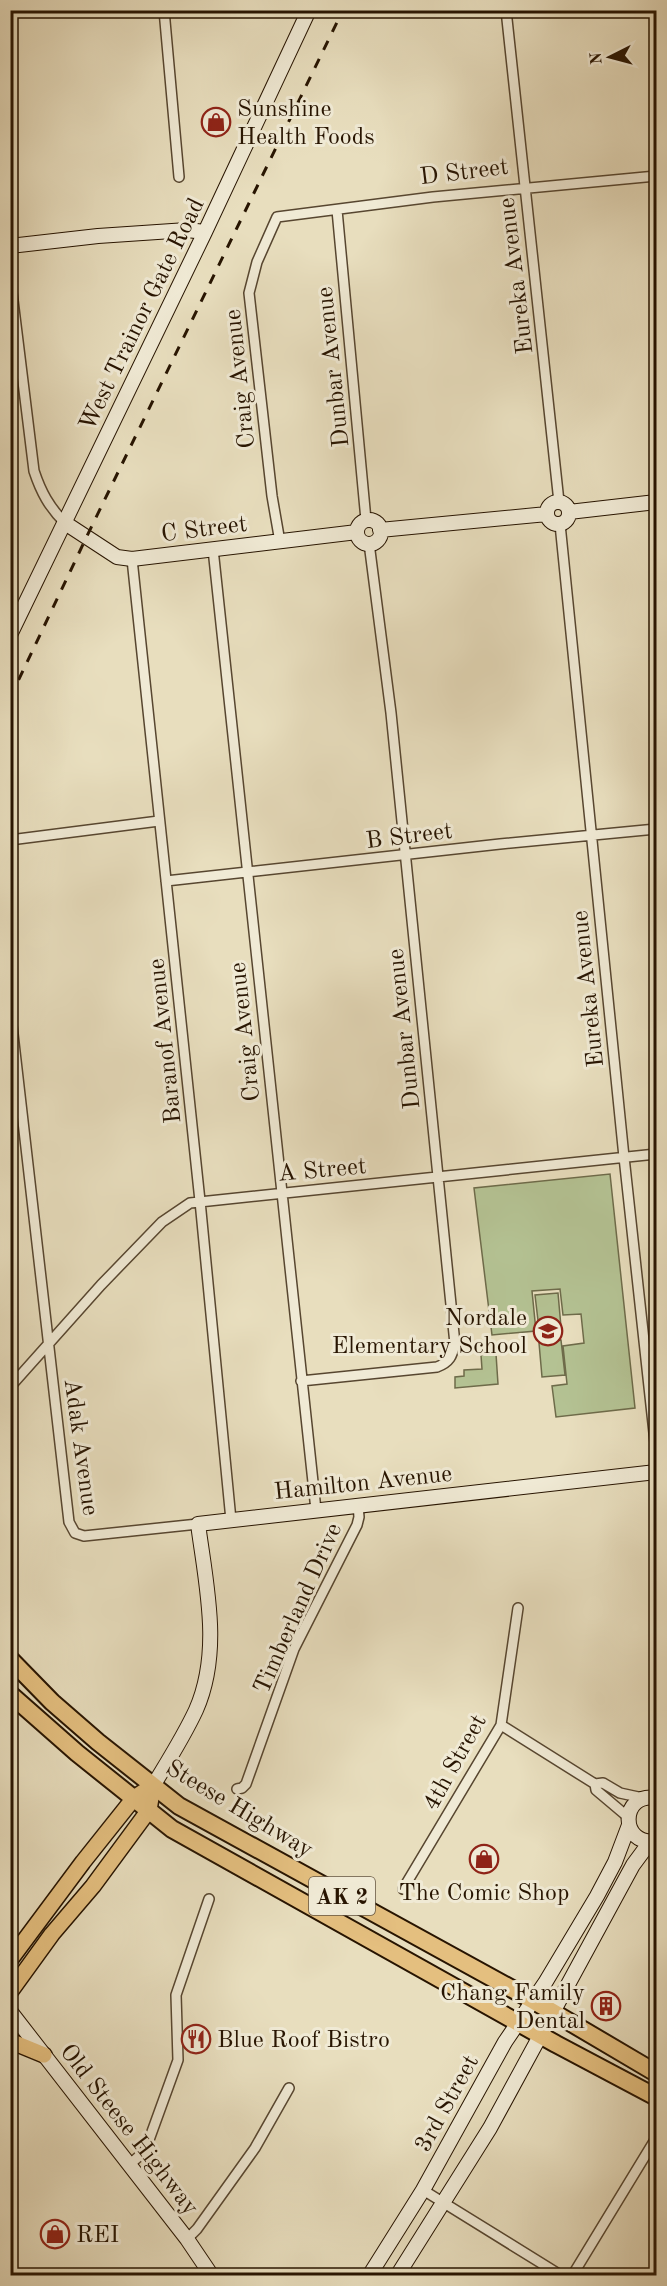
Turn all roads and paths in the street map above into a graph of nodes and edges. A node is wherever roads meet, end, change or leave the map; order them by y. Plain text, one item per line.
1 (164, 10) edge
2 (309, 10) edge
3 (506, 10) edge
4 (657, 176) edge
5 (179, 177) dead end
6 (524, 187) junction
7 (336, 210) junction
8 (277, 217) joint
9 (205, 232) junction
10 (10, 246) edge
11 (10, 276) edge
12 (559, 502) junction
13 (657, 502) edge
14 (547, 514) junction
15 (565, 518) junction
16 (366, 520) junction
17 (65, 523) junction
18 (380, 530) junction
19 (357, 532) junction
20 (280, 542) junction
21 (369, 543) junction
22 (213, 549) junction
23 (132, 559) junction
24 (10, 635) edge
25 (159, 821) junction
26 (657, 829) edge
27 (591, 834) junction
28 (10, 840) edge
29 (406, 855) junction
30 (247, 873) junction
31 (166, 881) junction
32 (10, 1008) edge
33 (13, 1052) edge
34 (657, 1154) edge
35 (624, 1157) junction
36 (438, 1178) junction
37 (281, 1193) junction
38 (200, 1201) junction
39 (49, 1344) junction
40 (301, 1381) junction
41 (10, 1387) edge
42 (657, 1451) edge
43 (657, 1472) edge
44 (358, 1505) junction
45 (316, 1510) junction
46 (231, 1520) junction
47 (198, 1524) junction
48 (75, 1533) joint
49 (518, 1608) dead end
50 (10, 1659) edge
51 (10, 1694) edge
52 (501, 1725) junction
53 (595, 1784) junction
54 (153, 1786) junction
55 (237, 1789) dead end
56 (652, 1795) edge
57 (134, 1798) junction
58 (149, 1810) junction
59 (629, 1821) junction
60 (653, 1842) edge
61 (403, 1889) dead end
62 (209, 1899) dead end
63 (10, 1960) edge
64 (10, 1992) edge
65 (534, 2001) junction
66 (10, 2011) edge
67 (552, 2012) junction
68 (519, 2023) junction
69 (540, 2034) junction
70 (10, 2041) edge
71 (44, 2055) junction
72 (657, 2073) edge
73 (289, 2088) dead end
74 (657, 2097) edge
75 (657, 2138) edge
76 (129, 2165) junction
77 (423, 2190) junction
78 (443, 2203) junction
79 (187, 2239) junction
80 (212, 2276) edge
81 (369, 2276) edge
82 (397, 2276) edge
83 (562, 2276) edge
84 (572, 2276) edge

1 - 5 street
2 - 9 street, West Trainor Gate Road
3 - 6 street, Eureka Avenue
4 - 6 street, D Street
6 - 7 street, D Street
6 - 12 street, Eureka Avenue
7 - 8 street, D Street
7 - 16 street, Dunbar Avenue
8 - 20 street, Craig Avenue
9 - 10 street
9 - 17 street, West Trainor Gate Road
11 - 17 street
12 - 14 street
12 - 15 street
13 - 15 street
14 - 15 street
14 - 18 street
15 - 27 street, Eureka Avenue
16 - 18 street
16 - 19 street
17 - 23 street, C Street
17 - 24 street, West Trainor Gate Road
18 - 21 street
19 - 20 street, C Street
19 - 21 street
20 - 22 street, C Street
21 - 29 street, Dunbar Avenue
22 - 23 street, C Street
22 - 30 street, Craig Avenue
23 - 25 street, Baranof Avenue
25 - 28 street
25 - 31 street, Baranof Avenue
26 - 27 street, B Street
27 - 29 street, B Street
27 - 35 street, Eureka Avenue
29 - 30 street, B Street
29 - 36 street, Dunbar Avenue
30 - 31 street, B Street
30 - 37 street, Craig Avenue
31 - 38 street, Baranof Avenue
32 - 33 street, Adak Avenue
33 - 39 street, Adak Avenue
34 - 35 street, A Street
35 - 36 street, A Street
35 - 42 street, Eureka Avenue
36 - 37 street, A Street
36 - 40 street, Dunbar Avenue
37 - 38 street, A Street
37 - 40 street, Craig Avenue
38 - 39 street, A Street
38 - 46 street, Baranof Avenue
39 - 41 street, A Street
39 - 48 street, Adak Avenue
40 - 45 street, Craig Avenue
43 - 44 street, Hamilton Avenue
44 - 45 street, Hamilton Avenue
44 - 55 street, Timberland Drive
45 - 46 street, Hamilton Avenue
46 - 47 street, Hamilton Avenue
47 - 48 street, Hamilton Avenue
47 - 54 street
49 - 52 street, 4th Street
50 - 54 highway, Steese Highway / AK 2
51 - 57 highway, Steese Highway / AK 2
52 - 53 street
52 - 61 street, 4th Street
53 - 56 street
53 - 59 street
54 - 57 main road
54 - 58 main road
54 - 65 highway, Steese Highway / AK 2
56 - 59 street, 3rd Street
57 - 58 highway, Steese Highway / AK 2
57 - 63 main road
58 - 64 main road
58 - 68 highway, Steese Highway / AK 2
59 - 60 street
59 - 65 street, 3rd Street
60 - 67 street, 3rd Street
62 - 76 street
65 - 67 highway, Steese Highway / AK 2
65 - 68 street, 3rd Street
66 - 71 street, Old Steese Highway
67 - 69 street, 3rd Street
67 - 72 highway, Steese Highway / AK 2
68 - 69 highway, Steese Highway / AK 2
68 - 77 street, 3rd Street
69 - 74 highway, Steese Highway / AK 2
69 - 78 street, 3rd Street
70 - 71 main road
71 - 76 street, Old Steese Highway
73 - 79 street
75 - 84 street
76 - 79 street, Old Steese Highway
77 - 78 street
77 - 81 street, 3rd Street
78 - 82 street, 3rd Street
78 - 83 street
79 - 80 street, Old Steese Highway

